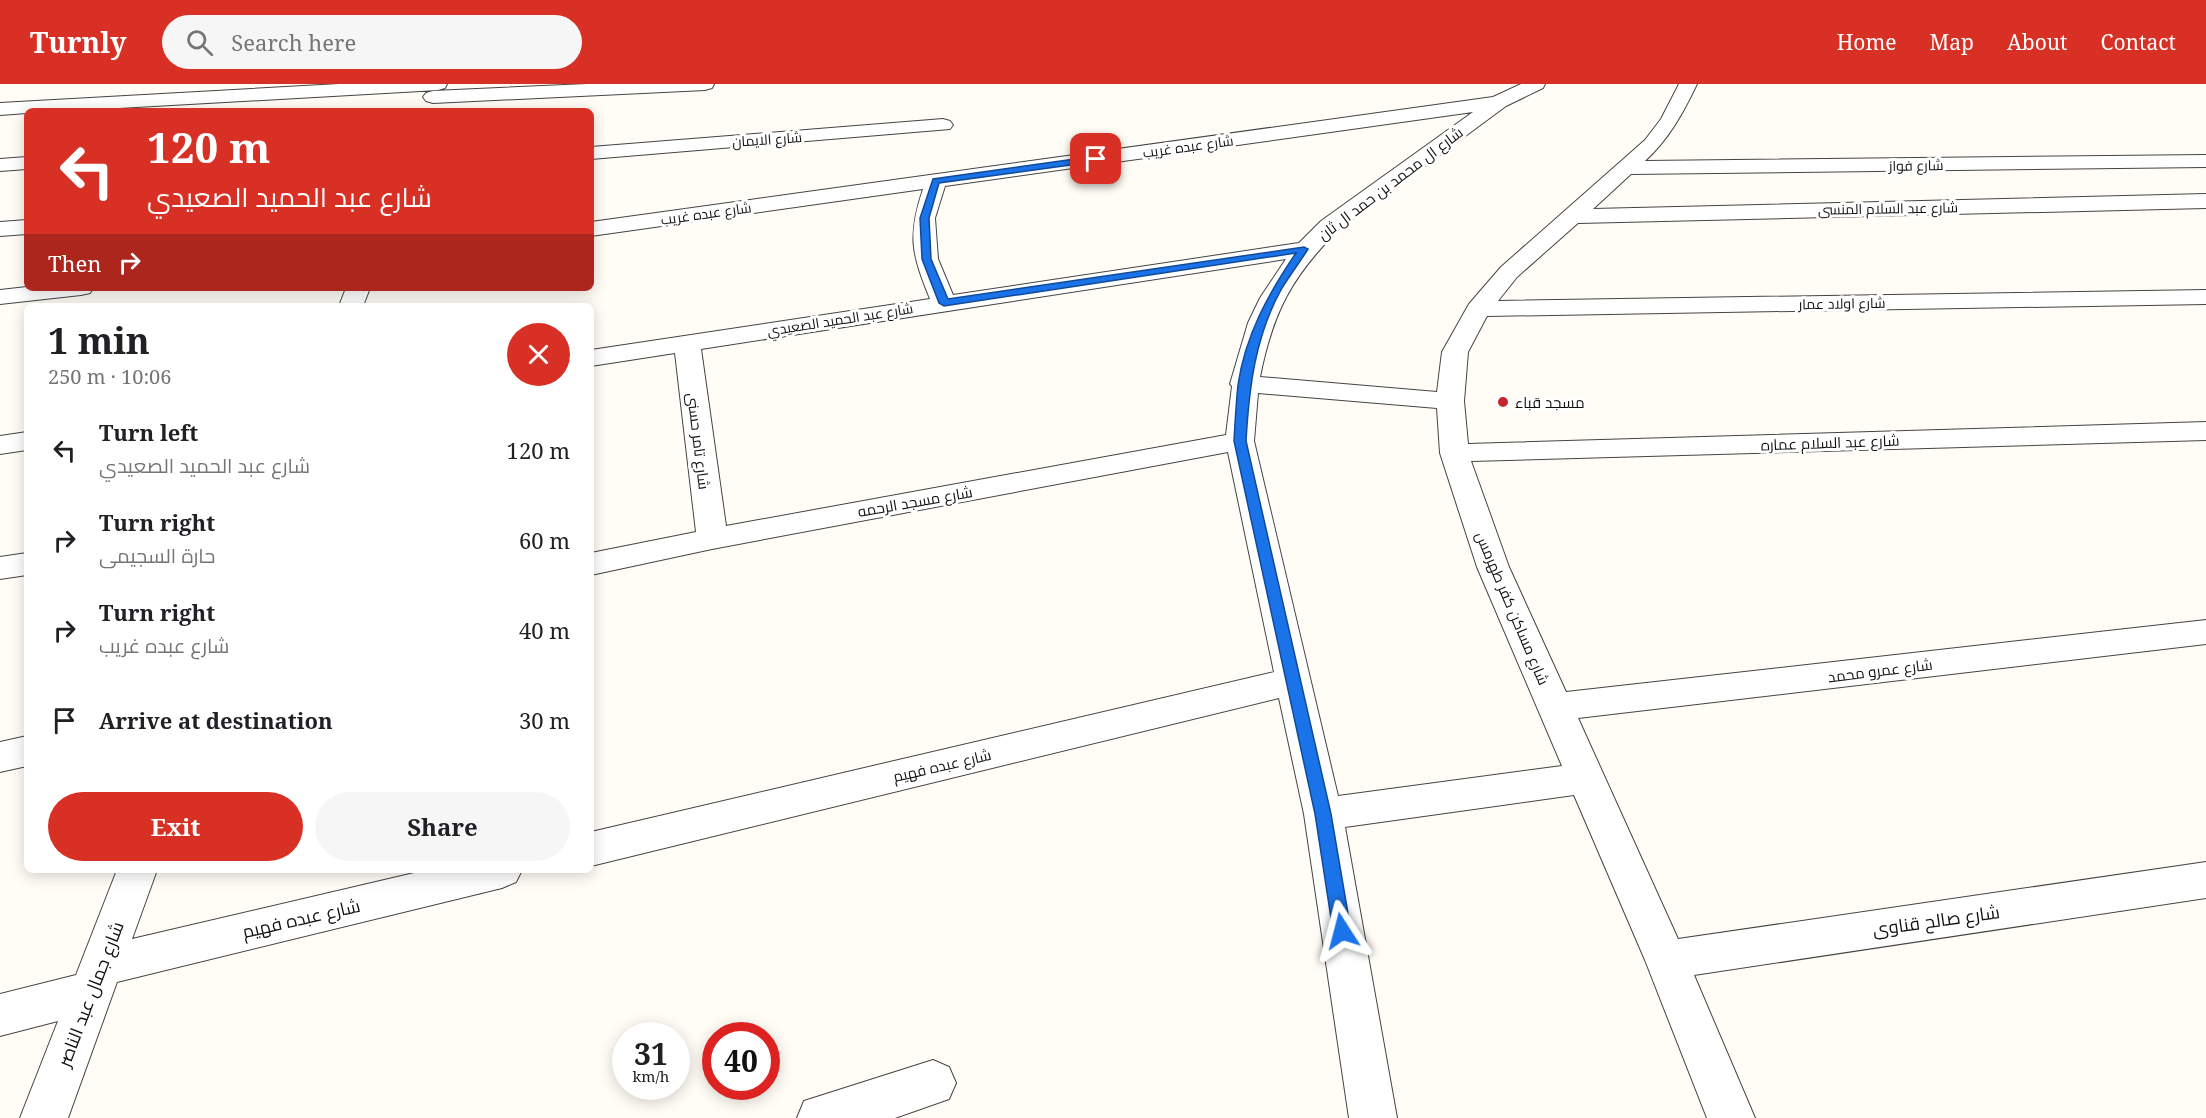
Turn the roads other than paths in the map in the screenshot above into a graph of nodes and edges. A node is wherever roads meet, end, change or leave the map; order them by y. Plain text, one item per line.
1 (705, 84) edge
2 (1536, 84) edge
3 (1688, 84) edge
4 (434, 94) edge
5 (1499, 102) junction
6 (24, 108) edge
7 (29, 108) edge
8 (0, 109) edge
9 (944, 125) dead end
10 (594, 153) edge
11 (2206, 161) edge
12 (24, 163) edge
13 (0, 165) edge
14 (1626, 168) junction
15 (936, 181) junction
16 (2206, 201) edge
17 (1570, 216) junction
18 (24, 227) edge
19 (0, 229) edge
20 (594, 230) edge
21 (1304, 249) junction
22 (54, 291) edge
23 (0, 297) edge
24 (2206, 297) edge
25 (944, 303) junction
26 (1478, 309) junction
27 (687, 344) junction
28 (594, 358) edge
29 (1244, 384) junction
30 (1450, 401) junction
31 (2206, 431) edge
32 (24, 441) edge
33 (1240, 441) junction
34 (0, 445) edge
35 (1454, 453) junction
36 (712, 539) junction
37 (594, 563) edge
38 (24, 564) edge
39 (0, 568) edge
40 (2206, 632) edge
41 (1293, 681) junction
42 (1554, 708) junction
43 (24, 752) edge
44 (0, 757) edge
45 (1585, 778) junction
46 (1323, 814) junction
47 (594, 848) edge
48 (136, 873) edge
49 (491, 873) edge
50 (2206, 880) edge
51 (1666, 960) junction
52 (96, 979) junction
53 (0, 1015) edge
54 (933, 1083) dead end
55 (44, 1118) edge
56 (821, 1118) edge
57 (1373, 1118) edge
58 (1731, 1118) edge

1 - 4 street
2 - 5 street, شارع ال محمد بن حمد ال ثان
3 - 14 street, شارع مساكن كفر طهرمس
4 - 7 street
5 - 15 street, شارع عبده غريب
5 - 21 street, شارع ال محمد بن حمد ال ثان
6 - 8 street
9 - 10 street, شارع الايمان
11 - 14 street, شارع فواز
12 - 13 street
14 - 17 street, شارع مساكن كفر طهرمس
15 - 20 street, شارع عبده غريب
15 - 25 street
16 - 17 street, شارع عبد السلام المنسى
17 - 26 street, شارع مساكن كفر طهرمس
18 - 19 street
21 - 25 street, شارع عبد الحميد الصعيدي
21 - 29 street, شارع ال محمد بن حمد ال ثان
22 - 23 street
24 - 26 street, شارع اولاد عمار
25 - 27 street, شارع عبد الحميد الصعيدي
26 - 30 street, شارع مساكن كفر طهرمس
27 - 28 street, شارع عبد الحميد الصعيدي
27 - 36 street, شارع تامر حسنى
29 - 30 street
29 - 33 street, شارع ال محمد بن حمد ال ثان
30 - 35 street, شارع مساكن كفر طهرمس
31 - 35 street, شارع عبد السلام عماره
32 - 34 street
33 - 36 street, شارع مسجد الرحمه
33 - 41 street, شارع ال محمد بن حمد ال ثان
35 - 42 street, شارع مساكن كفر طهرمس
36 - 37 street, شارع مسجد الرحمه
38 - 39 street
40 - 42 street, شارع عمرو محمد
41 - 46 street, شارع ال محمد بن حمد ال ثان
41 - 47 street, شارع عبده فهيم
42 - 45 street, شارع مساكن كفر طهرمس
43 - 44 street
45 - 46 street
45 - 51 street, شارع مساكن كفر طهرمس
46 - 57 street, شارع ال محمد بن حمد ال ثان
48 - 52 street, شارع جمال عبد الناصر
49 - 52 street, شارع عبده فهيم
50 - 51 street, شارع صالح قناوى
51 - 58 street, شارع مساكن كفر طهرمس
52 - 53 street, شارع عبده فهيم
52 - 55 street, شارع جمال عبد الناصر
54 - 56 street

